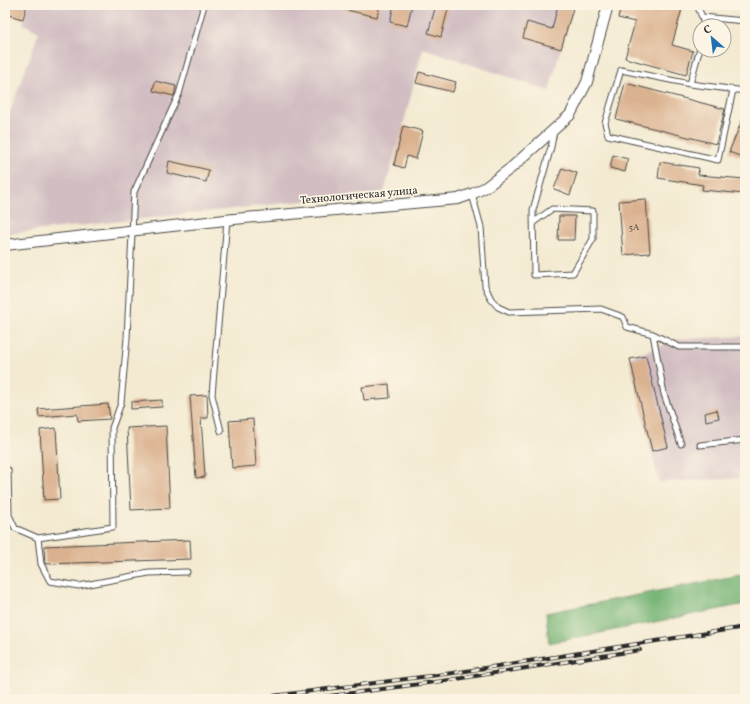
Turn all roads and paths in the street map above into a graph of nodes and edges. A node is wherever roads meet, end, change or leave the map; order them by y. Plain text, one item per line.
1 (204, 5) edge
2 (608, 5) edge
3 (697, 5) edge
4 (702, 17) joint
5 (745, 21) edge
6 (697, 58) edge
7 (690, 84) junction
8 (733, 90) junction
9 (745, 91) edge
10 (554, 130) junction
11 (472, 194) junction
12 (227, 220) junction
13 (534, 222) junction
14 (132, 231) junction
15 (5, 245) edge
16 (653, 334) junction
17 (745, 347) edge
18 (221, 431) dead end
19 (745, 440) edge
20 (681, 444) dead end
21 (700, 445) dead end
22 (8, 470) dead end
23 (38, 538) junction
24 (188, 572) dead end

1 - 14 lane
2 - 10 street, Технологическая улица
3 - 4 lane
4 - 5 lane
6 - 7 lane
7 - 8 lane
7 - 8 lane
8 - 9 lane
10 - 11 street, Технологическая улица
10 - 13 lane
11 - 12 street, Технологическая улица
11 - 16 lane
12 - 14 street, Технологическая улица
12 - 18 lane
13 - 13 lane
14 - 15 street, Технологическая улица
14 - 23 lane
16 - 17 lane
16 - 20 lane
19 - 21 lane
22 - 23 lane
23 - 24 lane

